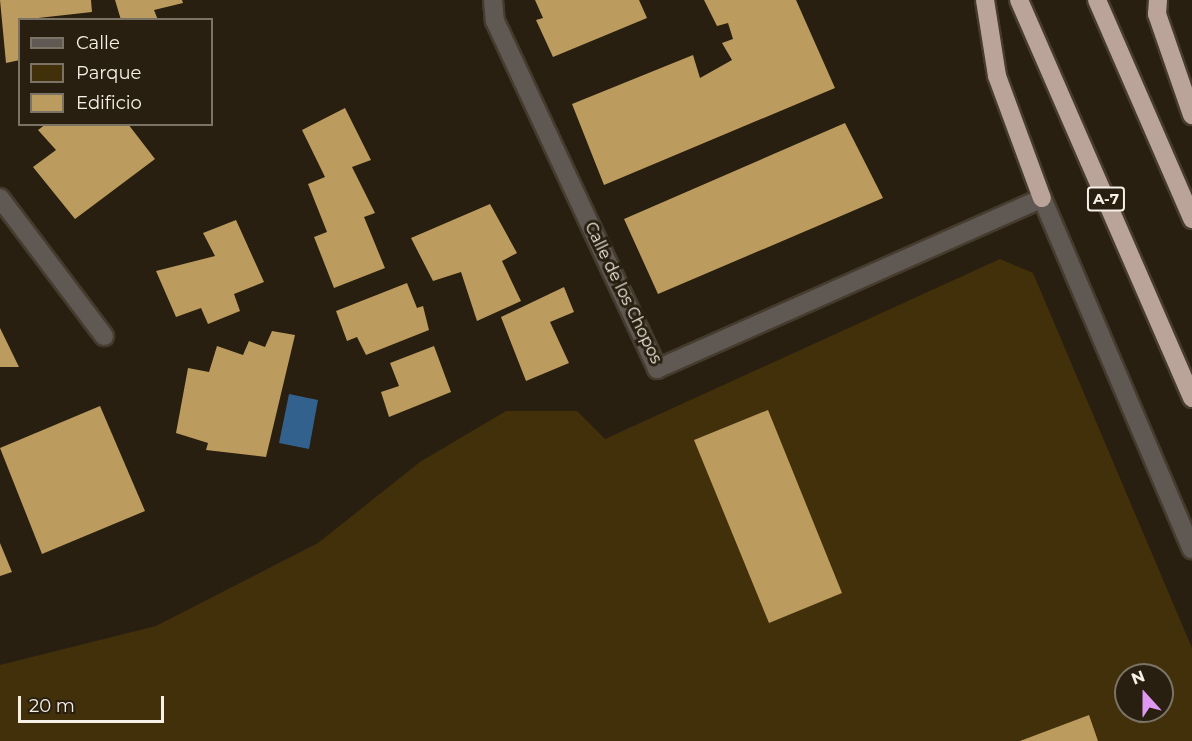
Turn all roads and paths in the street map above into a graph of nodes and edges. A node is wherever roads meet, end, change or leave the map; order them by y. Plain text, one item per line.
1 (493, 0) edge
2 (985, 0) edge
3 (1019, 0) edge
4 (1097, 0) edge
5 (1158, 0) edge
6 (1192, 115) edge
7 (0, 198) edge
8 (1042, 198) junction
9 (1192, 219) edge
10 (104, 336) dead end
11 (1192, 398) edge
12 (1192, 549) edge

1 - 8 street, Calle de los Chopos
2 - 8 highway
3 - 11 highway, A-7
4 - 9 highway
5 - 6 highway
7 - 10 street
8 - 12 street

